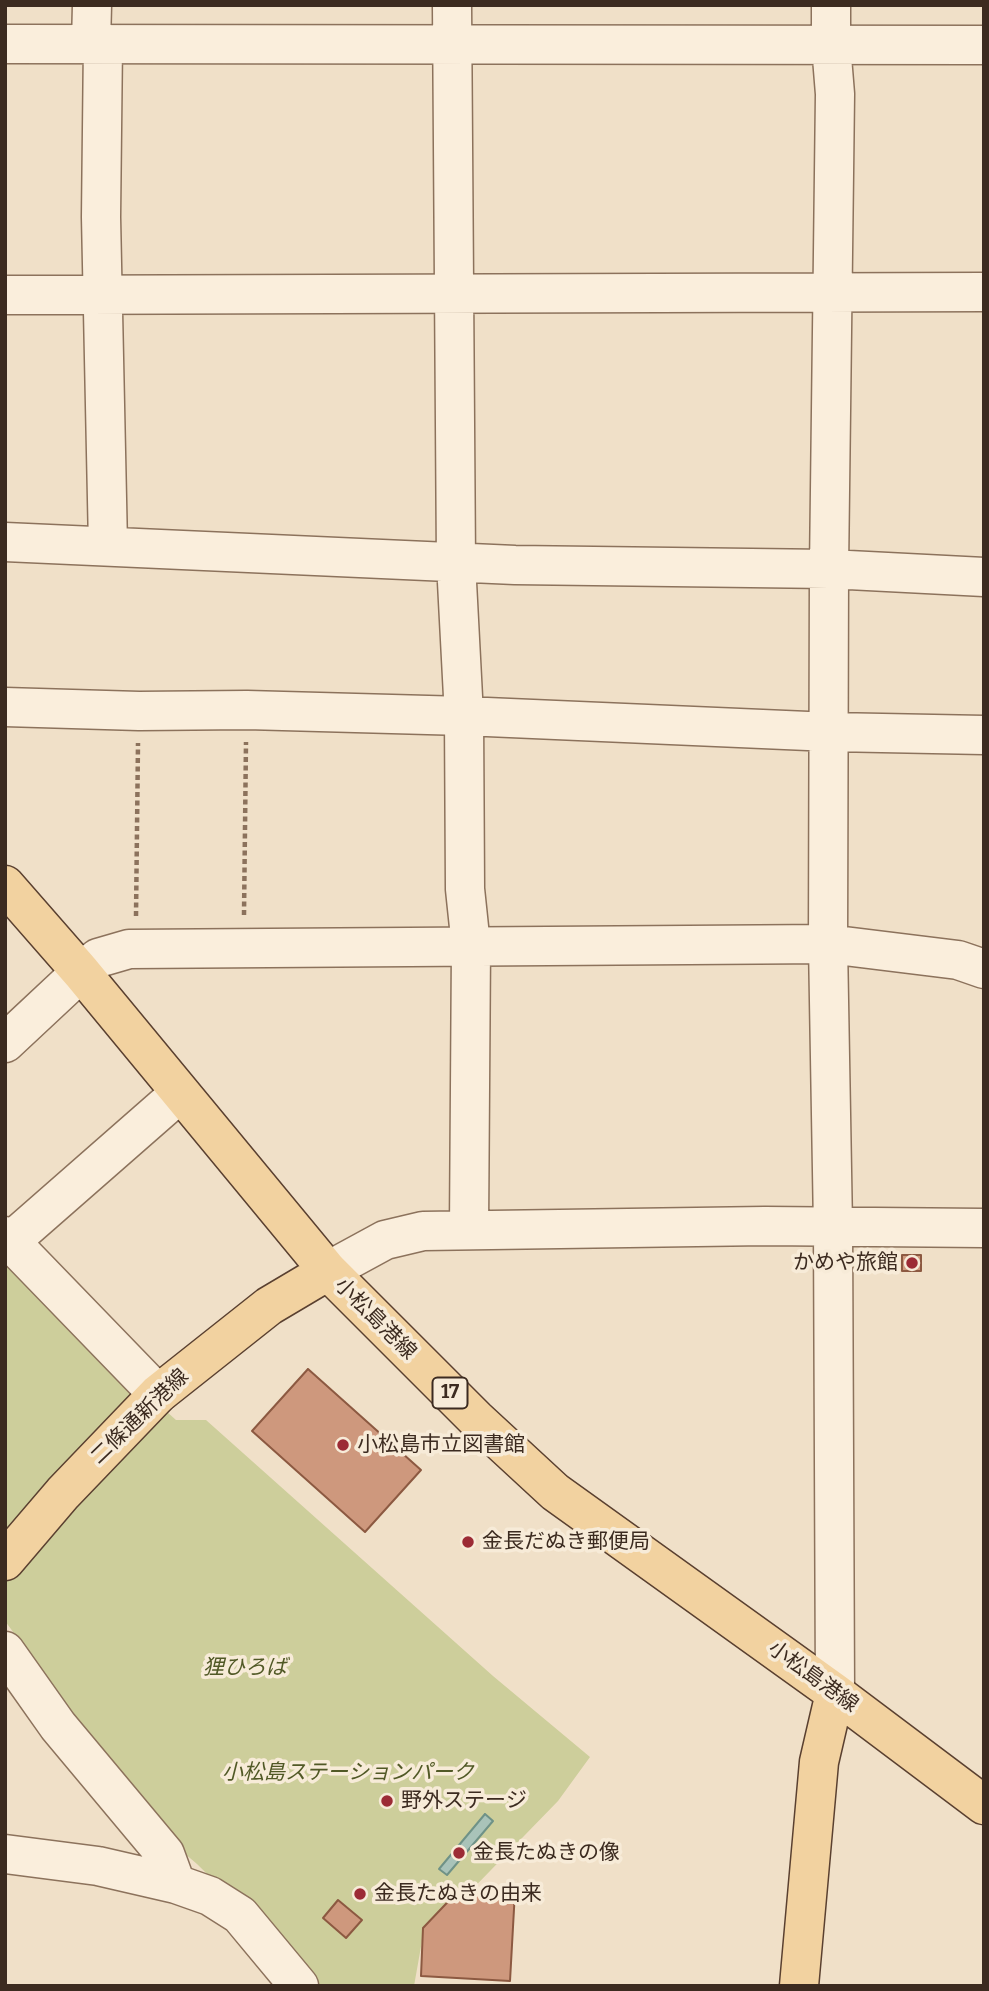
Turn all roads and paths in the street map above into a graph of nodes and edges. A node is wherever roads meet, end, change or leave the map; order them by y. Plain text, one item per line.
1 (92, 5) edge
2 (452, 5) edge
3 (831, 5) edge
4 (97, 43) junction
5 (5, 44) edge
6 (831, 45) junction
7 (451, 46) junction
8 (984, 46) edge
9 (455, 292) junction
10 (833, 292) junction
11 (984, 292) edge
12 (102, 294) junction
13 (5, 295) edge
14 (5, 542) edge
15 (108, 546) junction
16 (456, 563) junction
17 (829, 569) junction
18 (984, 577) edge
19 (5, 707) edge
20 (247, 710) junction
21 (139, 711) junction
22 (464, 716) junction
23 (831, 732) junction
24 (984, 736) edge
25 (5, 885) edge
26 (828, 944) junction
27 (471, 946) junction
28 (139, 948) junction
29 (243, 948) junction
30 (984, 969) edge
31 (81, 972) junction
32 (5, 1043) edge
33 (180, 1094) junction
34 (833, 1227) junction
35 (984, 1228) edge
36 (469, 1229) junction
37 (8, 1238) edge
38 (328, 1271) junction
39 (158, 1394) junction
40 (5, 1561) edge
41 (5, 1651) edge
42 (835, 1693) junction
43 (984, 1805) edge
44 (5, 1854) edge
45 (176, 1884) junction
46 (299, 1986) edge
47 (799, 1986) edge

1 - 4 street
2 - 7 street
3 - 6 street
4 - 5 street
4 - 7 street
4 - 12 street
6 - 7 street
6 - 8 street
6 - 10 street
7 - 9 street
9 - 10 street
9 - 12 street
9 - 16 street
10 - 11 street
10 - 17 street
12 - 13 street
12 - 15 street
14 - 15 street
15 - 16 street
16 - 17 street
16 - 22 street
17 - 18 street
17 - 23 street
19 - 21 street
20 - 21 street
20 - 22 street
20 - 29 path
21 - 28 path
22 - 23 street
22 - 27 street
23 - 24 street
23 - 26 street
25 - 31 main road, 小松島港線 / 17
26 - 27 street
26 - 30 street
26 - 34 street
27 - 29 street
27 - 36 street
28 - 29 street
28 - 31 street
31 - 32 street
31 - 33 main road, 小松島港線 / 17
33 - 37 street
33 - 38 main road, 小松島港線 / 17
34 - 35 street
34 - 36 street
34 - 42 street
36 - 38 street
37 - 39 street
38 - 39 main road, 二條通新港線
38 - 42 main road, 小松島港線 / 17
39 - 40 main road, 二條通新港線
41 - 45 street
42 - 43 main road, 小松島港線 / 17
42 - 47 main road
44 - 45 street
45 - 46 street

